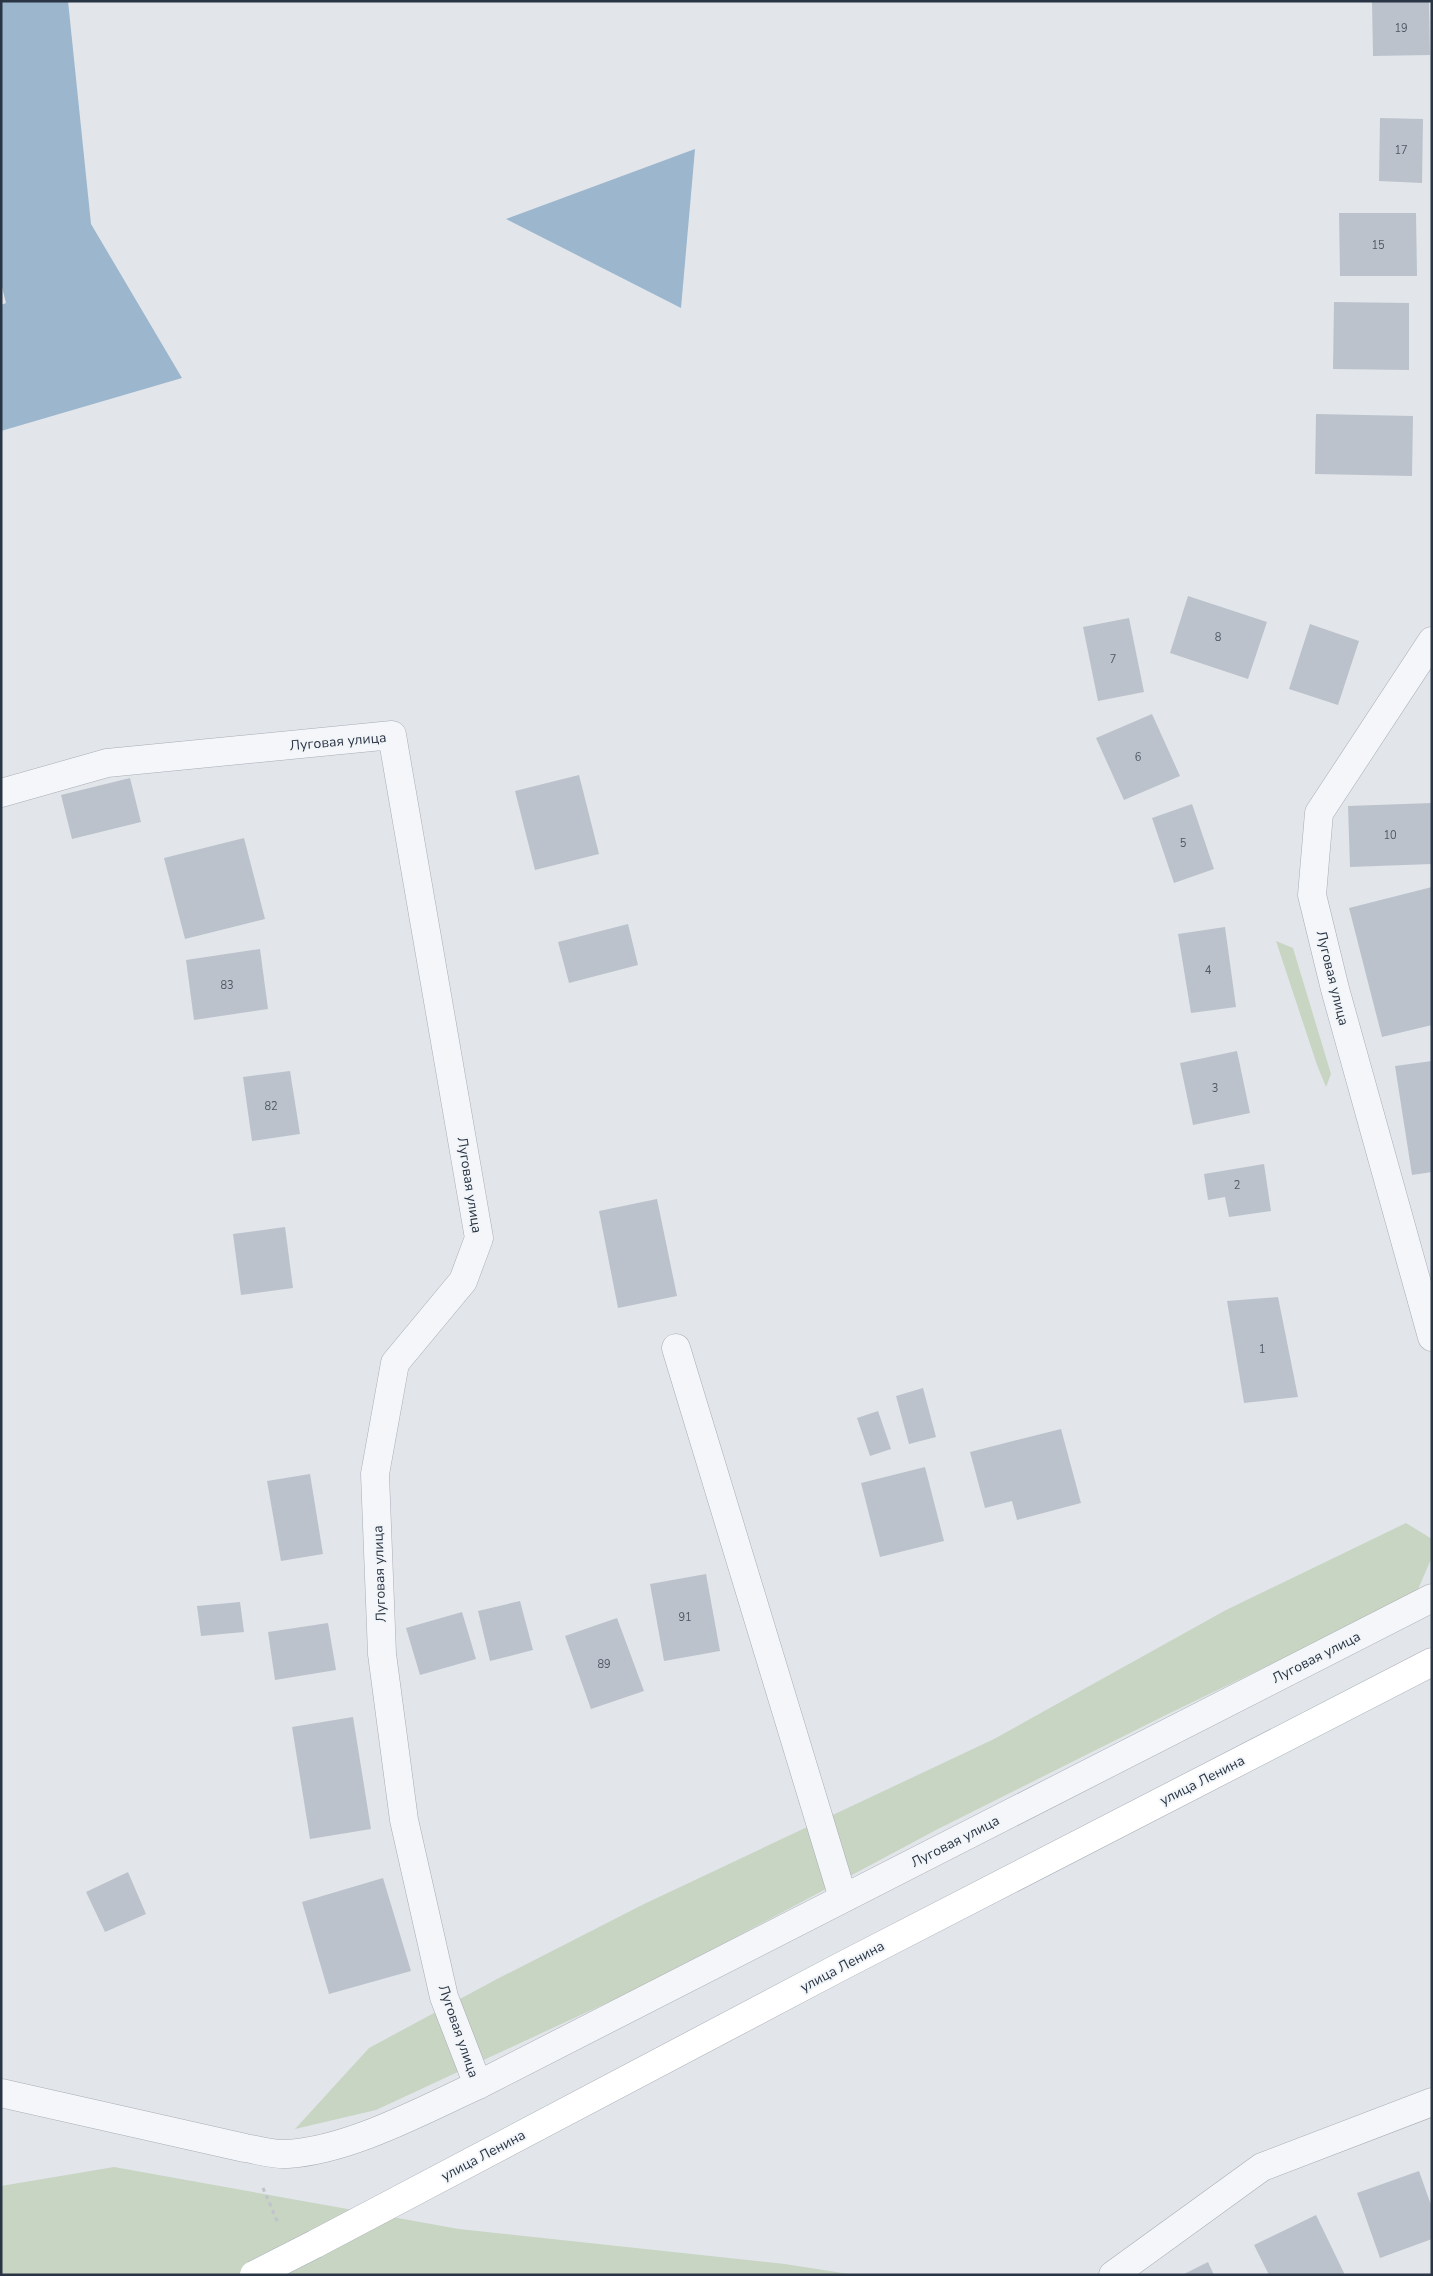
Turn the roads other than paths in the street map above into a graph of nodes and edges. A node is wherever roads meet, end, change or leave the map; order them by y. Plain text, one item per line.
1 (1432, 641) edge
2 (1, 793) edge
3 (1432, 1337) edge
4 (676, 1348) dead end
5 (1432, 1598) edge
6 (1432, 1662) edge
7 (843, 1898) junction
8 (478, 2085) junction
9 (1, 2093) edge
10 (1432, 2102) edge
11 (254, 2275) edge
12 (1112, 2275) edge

1 - 3 street, Луговая улица
2 - 8 street, Луговая улица
4 - 7 street
5 - 7 street, Луговая улица
6 - 11 main road, улица Ленина, bridge
7 - 8 street, Луговая улица
8 - 9 street, Луговая улица
10 - 12 street

